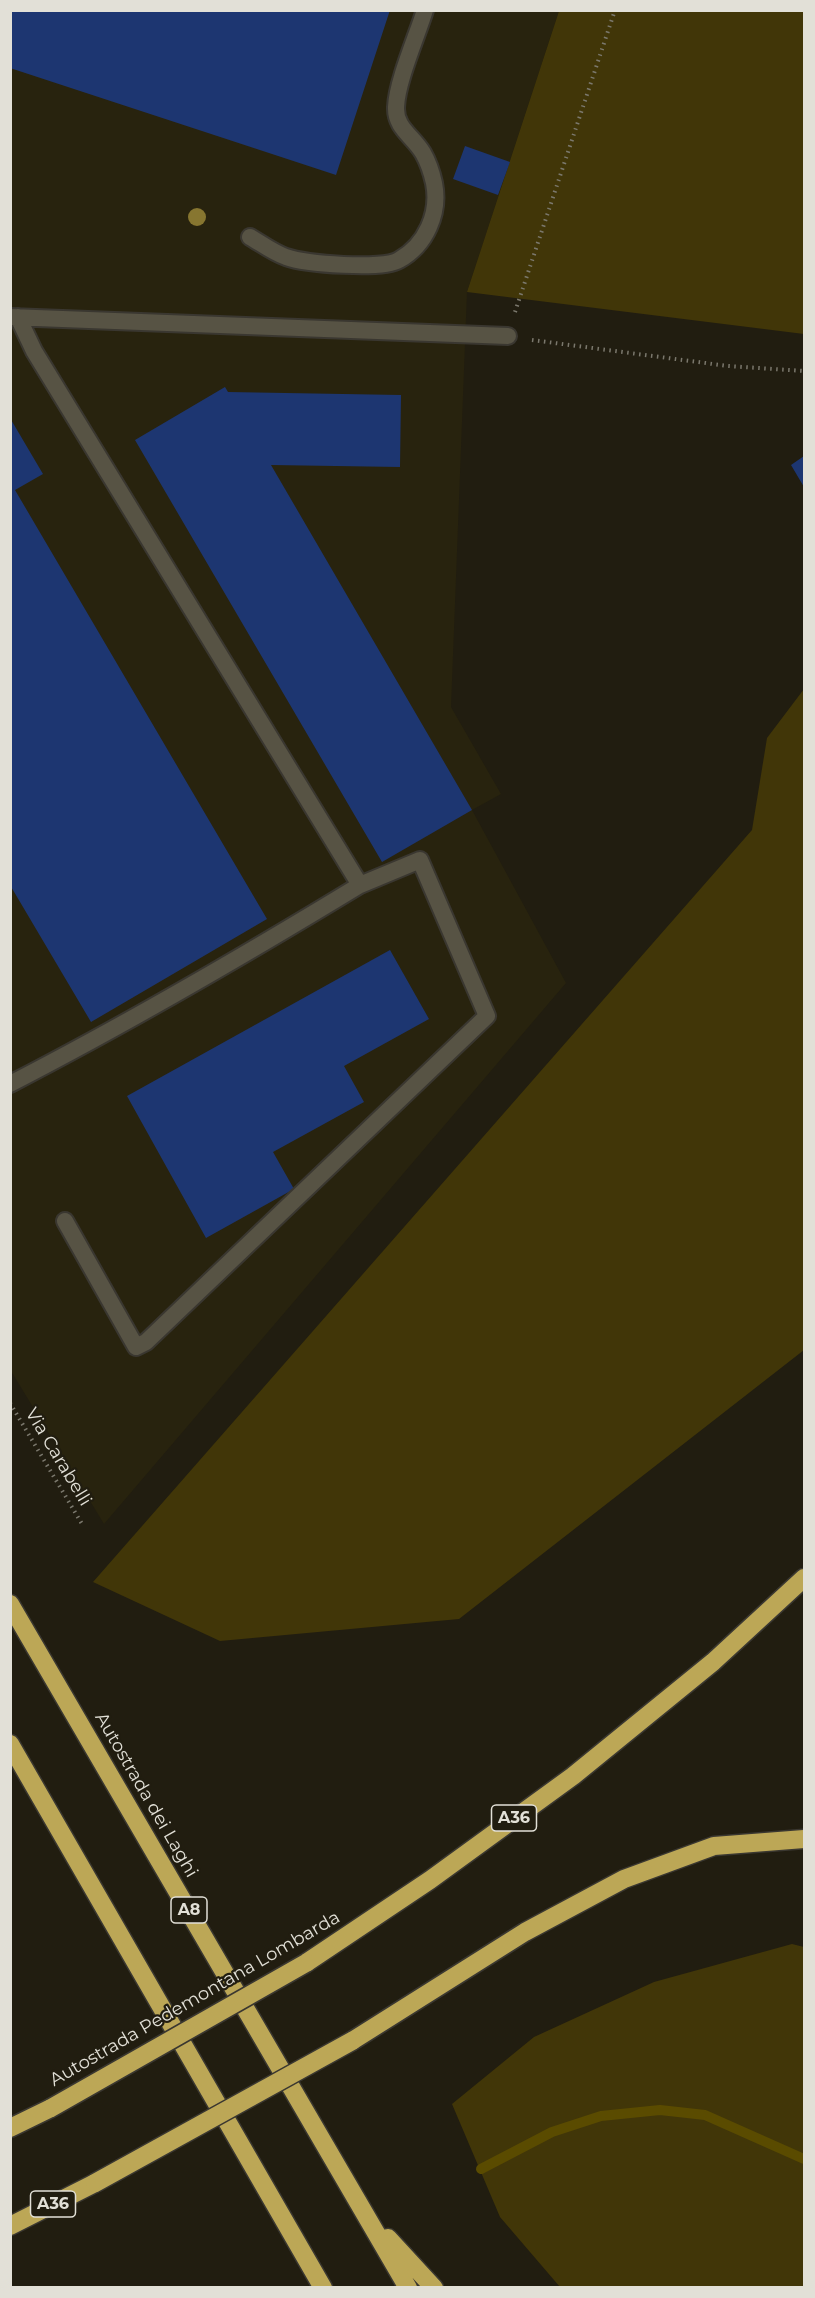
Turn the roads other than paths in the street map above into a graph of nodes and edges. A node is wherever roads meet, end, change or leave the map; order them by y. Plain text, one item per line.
1 (425, 10) edge
2 (250, 237) dead end
3 (14, 317) edge
4 (508, 336) road end
5 (360, 885) junction
6 (10, 1084) edge
7 (65, 1221) dead end
8 (804, 1578) edge
9 (10, 1604) edge
10 (10, 1744) edge
11 (804, 1839) edge
12 (10, 2128) edge
13 (368, 2217) junction
14 (10, 2226) edge
15 (323, 2288) edge
16 (408, 2288) edge
17 (434, 2288) edge

1 - 2 lane
3 - 4 lane
3 - 5 lane
5 - 6 lane
5 - 7 lane
8 - 12 highway, Autostrada Pedemontana Lombarda / A36, bridge
9 - 13 highway, Autostrada dei Laghi / A8
10 - 15 highway
11 - 14 highway, A36, bridge
13 - 16 highway, Autostrada dei Laghi / A8
13 - 17 highway

